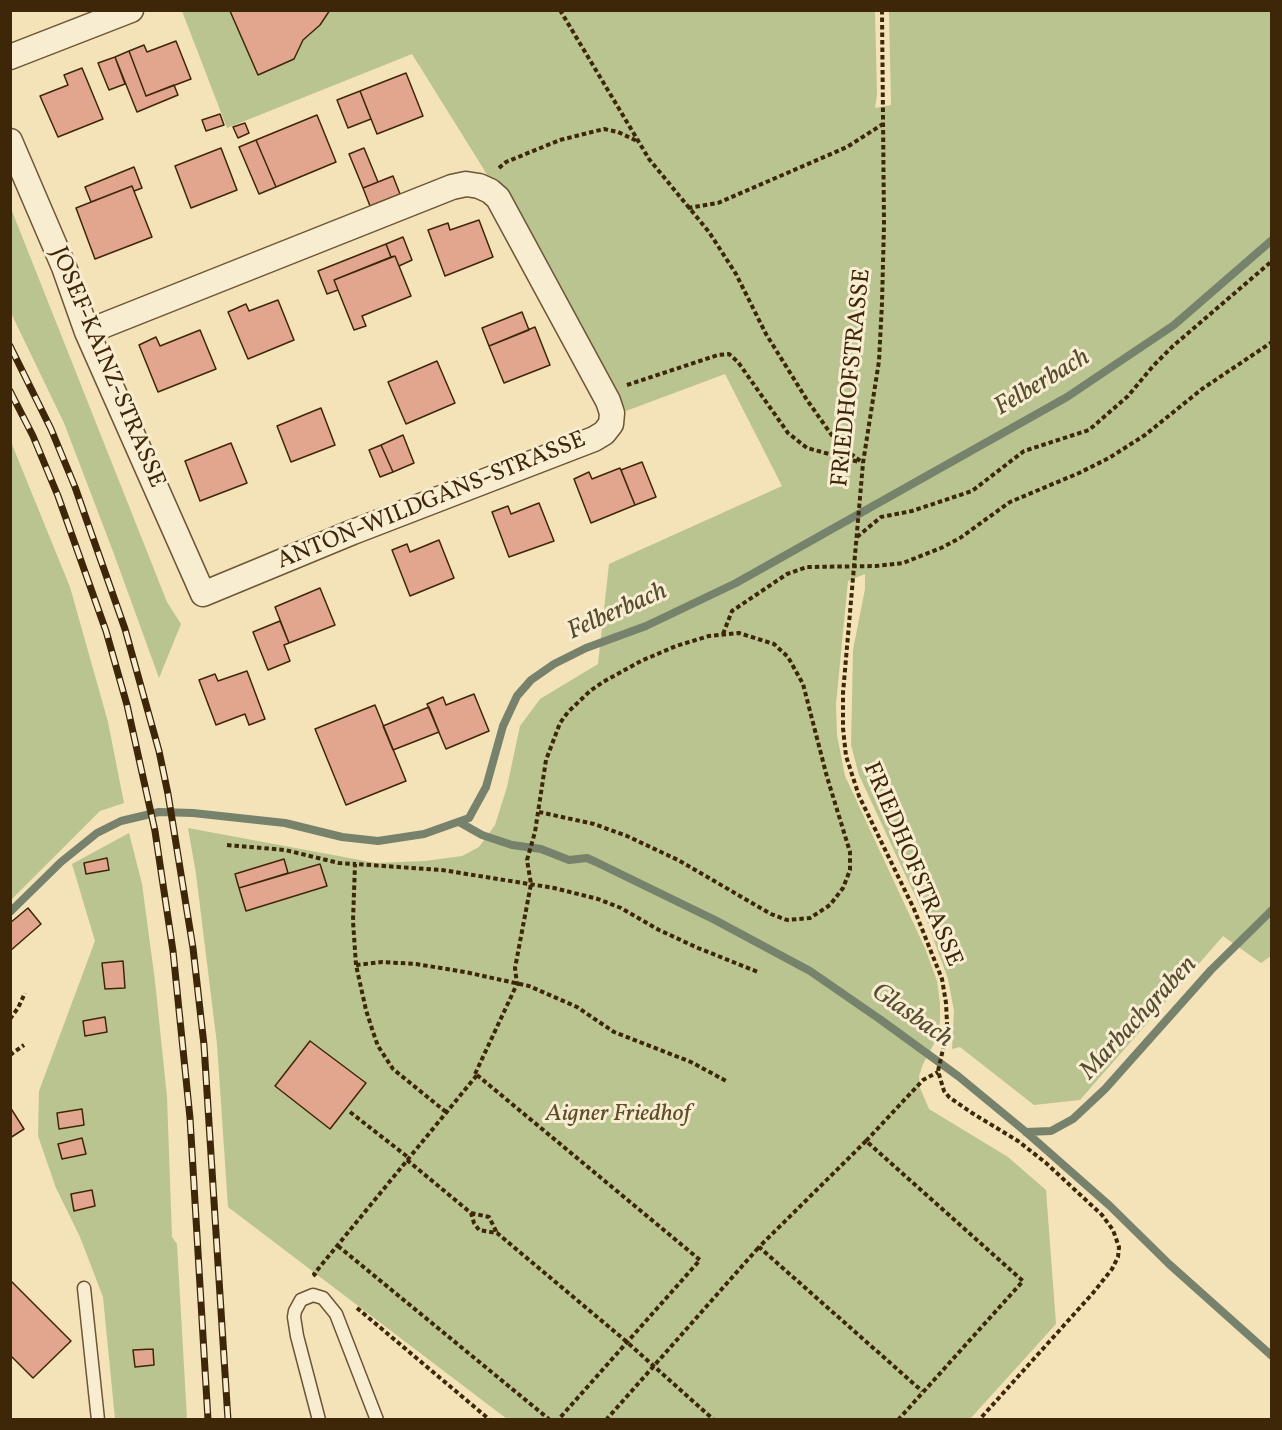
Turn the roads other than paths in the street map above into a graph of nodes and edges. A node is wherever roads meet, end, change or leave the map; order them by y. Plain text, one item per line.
1 (131, 10) edge
2 (10, 57) edge
3 (10, 141) edge
4 (87, 332) junction
5 (203, 594) joint
6 (84, 1288) dead end
7 (98, 1419) edge
8 (319, 1419) edge
9 (376, 1419) edge

1 - 2 street
3 - 4 street, JOSEF-KAINZ-STRASSE
4 - 5 street, JOSEF-KAINZ-STRASSE
4 - 5 street, ANTON-WILDGANS-STRASSE
6 - 7 lane
8 - 9 lane

